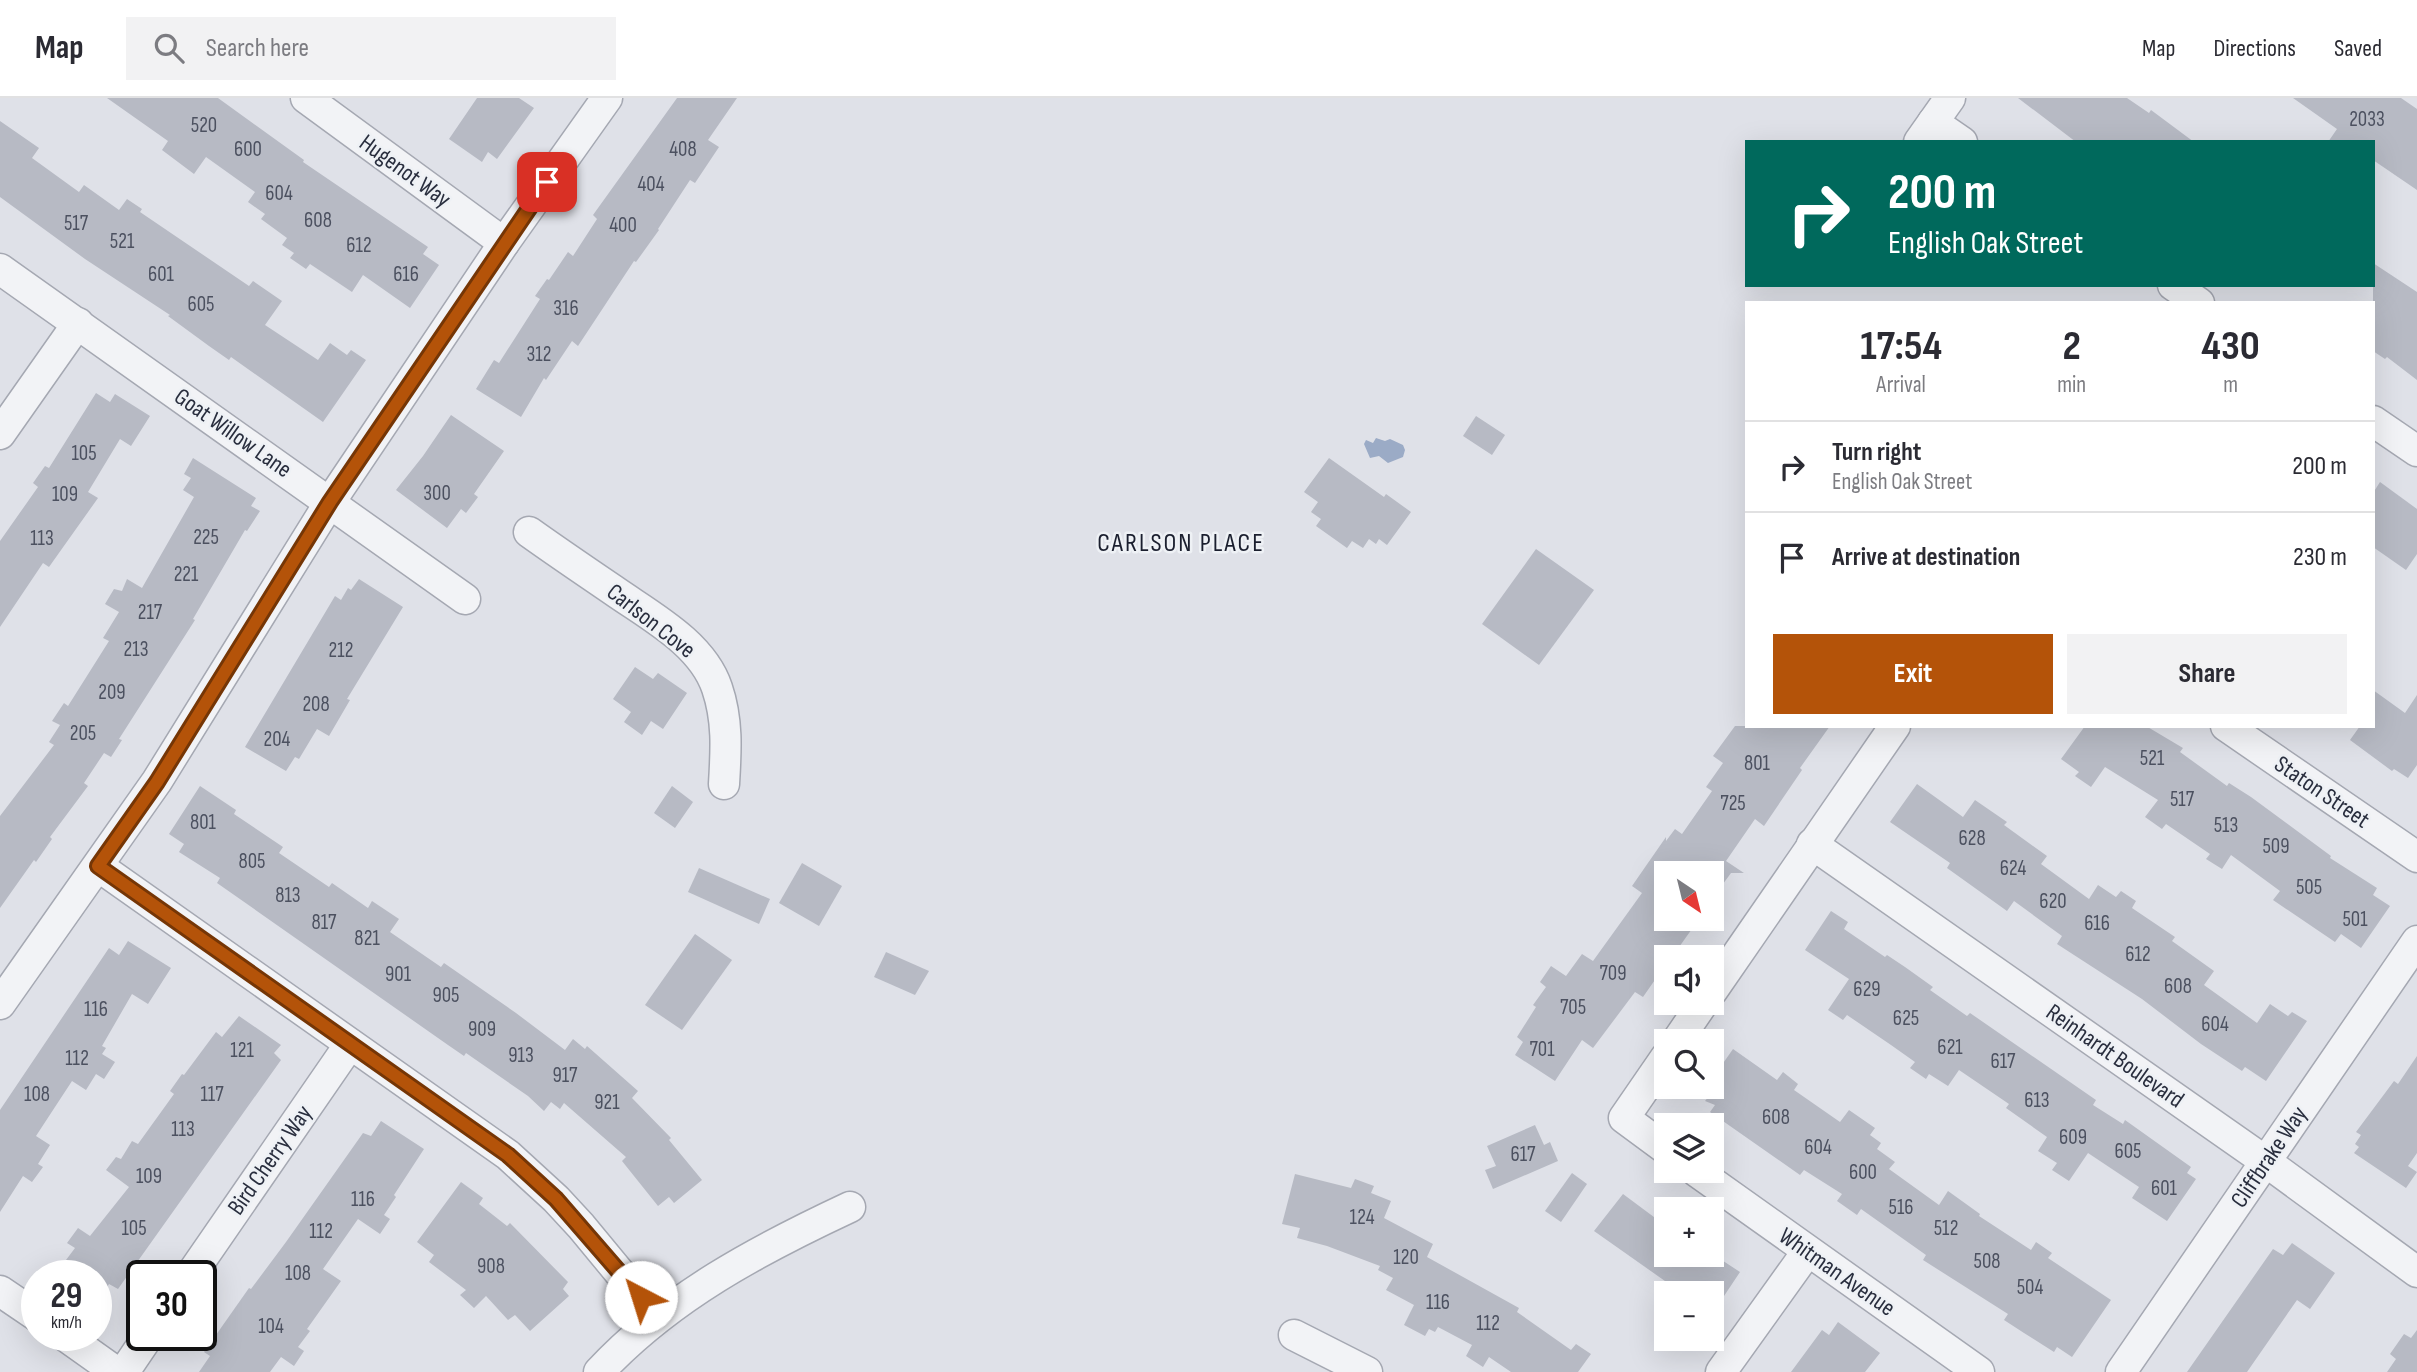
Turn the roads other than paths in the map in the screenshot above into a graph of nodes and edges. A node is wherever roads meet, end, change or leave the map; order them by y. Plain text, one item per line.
1 (306, 98) edge
2 (607, 98) edge
3 (1934, 121) edge
4 (1959, 140) edge
5 (504, 243) junction
6 (0, 269) edge
7 (78, 323) junction
8 (2375, 422) edge
9 (0, 434) edge
10 (2417, 451) edge
11 (330, 502) junction
12 (529, 532) dead end
13 (465, 599) dead end
14 (1894, 728) edge
15 (2229, 728) edge
16 (724, 784) dead end
17 (1812, 844) junction
18 (2417, 857) edge
19 (98, 866) junction
20 (2417, 941) edge
21 (1724, 972) edge
22 (0, 1004) edge
23 (350, 1044) junction
24 (1654, 1074) edge
25 (1654, 1140) edge
26 (2265, 1161) junction
27 (1712, 1183) edge
28 (850, 1207) dead end
29 (1807, 1252) junction
30 (201, 1260) edge
31 (2417, 1272) edge
32 (0, 1291) edge
33 (21, 1305) edge
34 (657, 1318) junction
35 (1294, 1335) dead end
36 (86, 1351) edge
37 (138, 1351) edge
38 (116, 1372) edge
39 (124, 1372) edge
40 (599, 1372) edge
41 (1367, 1372) edge
42 (1721, 1372) edge
43 (1979, 1372) edge
44 (2121, 1372) edge

1 - 5 street, Hugenot Way
2 - 5 street
3 - 4 street
5 - 11 street
6 - 7 street, Goat Willow Lane
7 - 9 street
7 - 11 street, Goat Willow Lane
8 - 10 street
11 - 13 street, Goat Willow Lane
11 - 19 street
12 - 16 street, Carlson Cove
14 - 17 street
15 - 18 street, Staton Street
17 - 21 street
17 - 26 street, Reinhardt Boulevard
19 - 22 street
19 - 23 street
20 - 26 street, Cliffbrake Way
23 - 30 street, Bird Cherry Way
23 - 34 street
24 - 25 street
26 - 31 street, Reinhardt Boulevard
26 - 44 street, Cliffbrake Way
27 - 29 street, Whitman Avenue
28 - 34 street
29 - 42 street
29 - 43 street, Whitman Avenue
32 - 33 street
34 - 40 street
35 - 41 street
36 - 38 street
37 - 39 street

